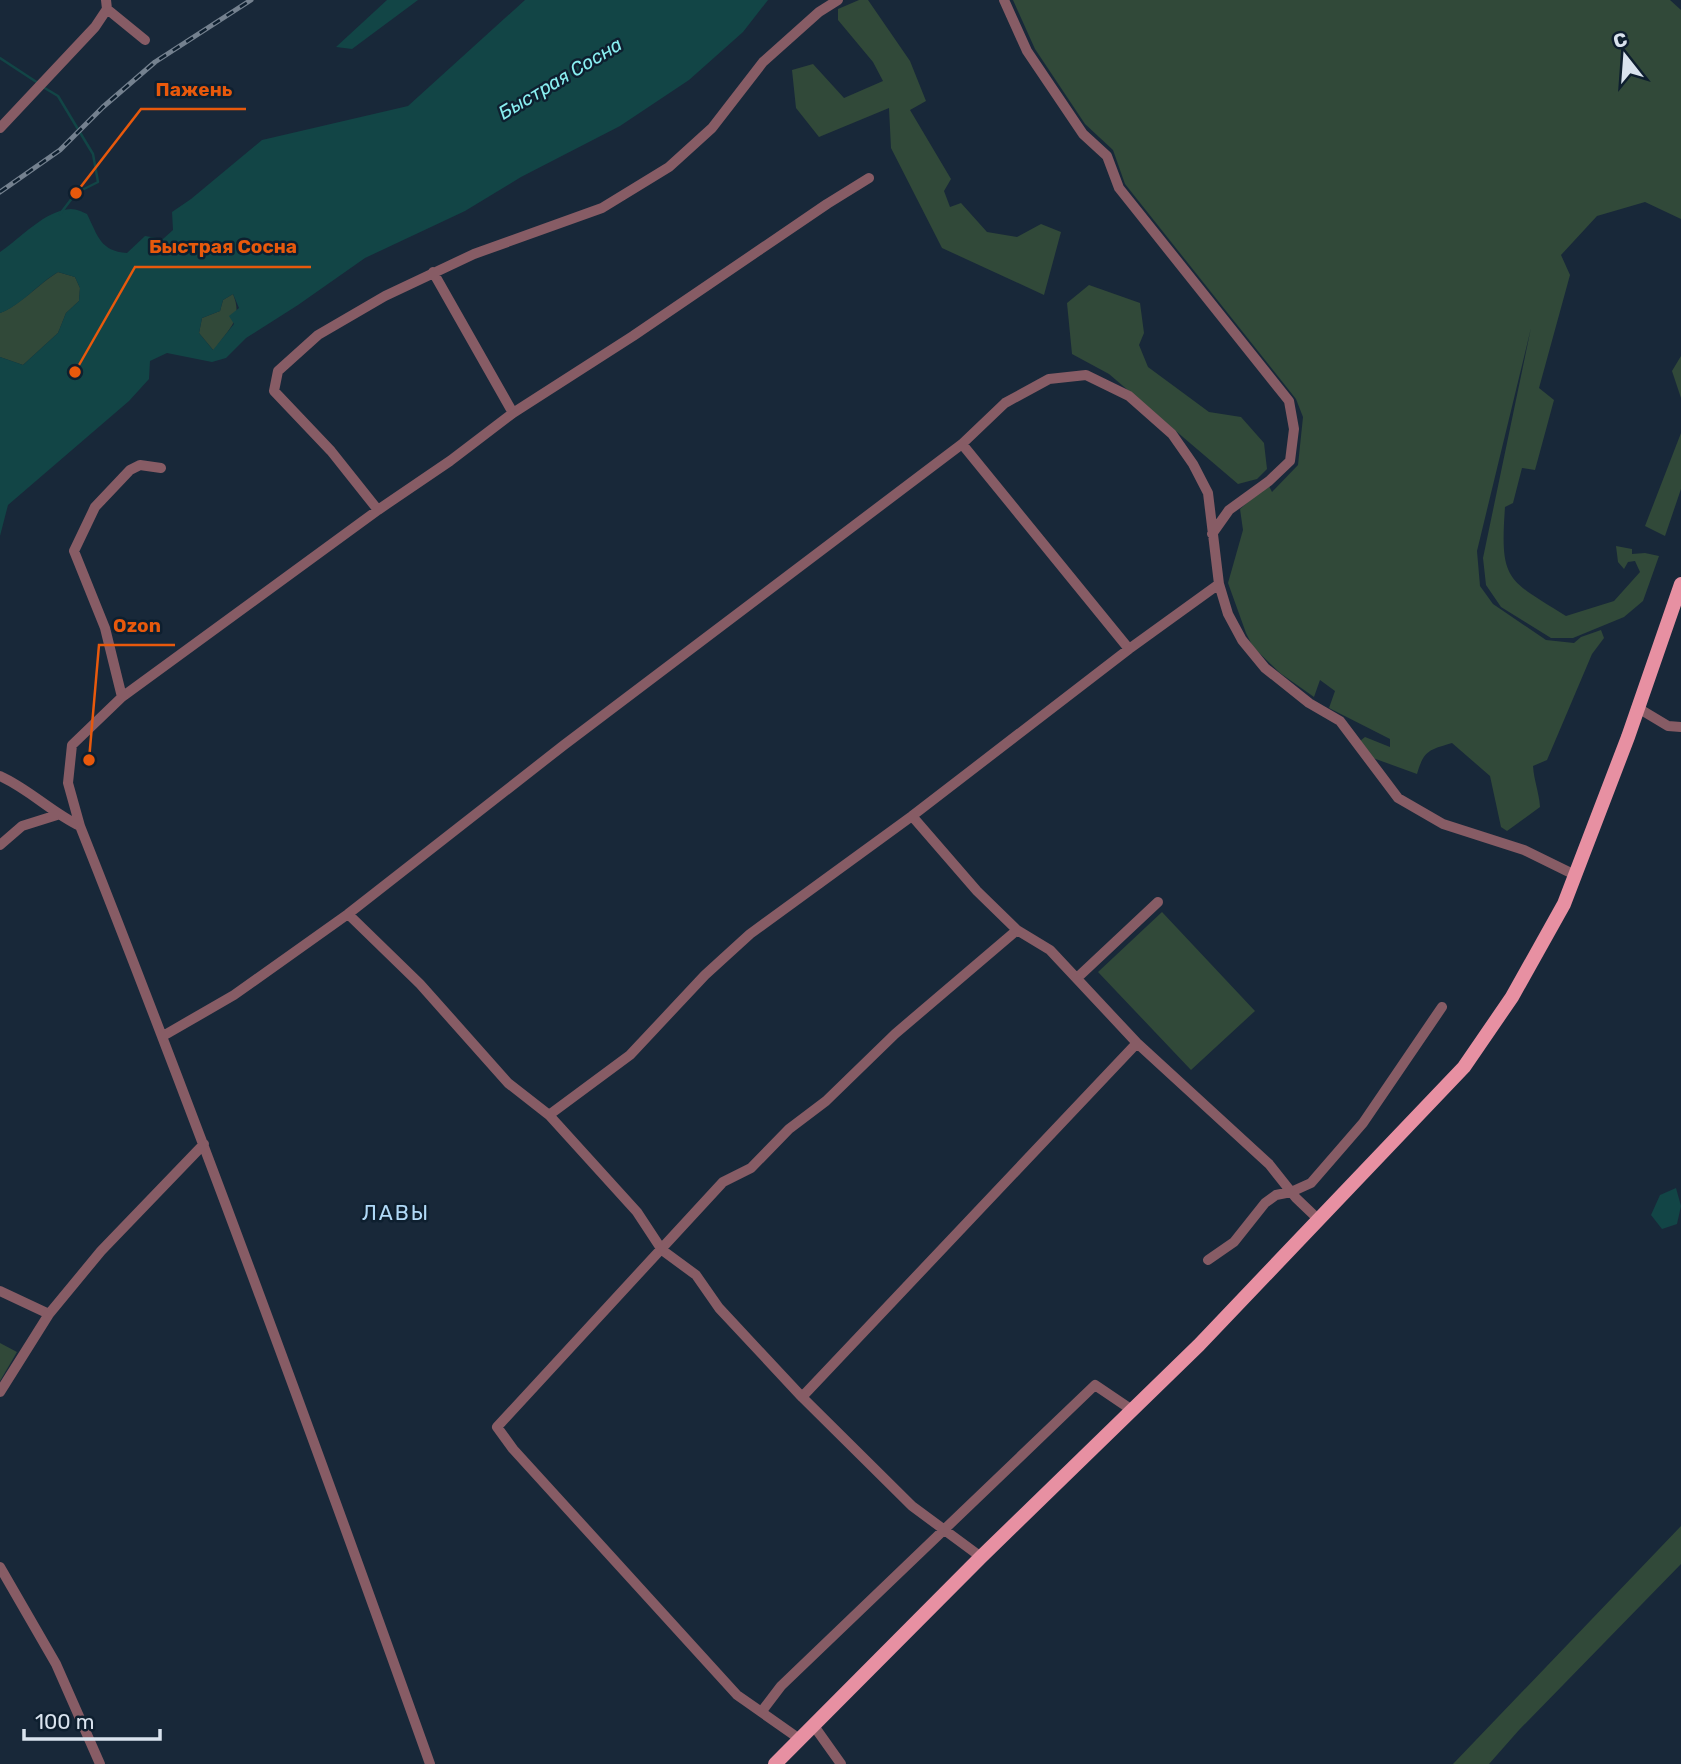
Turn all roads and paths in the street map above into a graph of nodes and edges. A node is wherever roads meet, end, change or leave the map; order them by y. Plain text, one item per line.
1 (838, 0) edge
2 (1004, 0) edge
3 (106, 4) edge
4 (145, 40) dead end
5 (0, 128) edge
6 (869, 178) dead end
7 (433, 272) junction
8 (513, 413) junction
9 (962, 444) junction
10 (160, 468) dead end
11 (378, 510) junction
12 (1212, 534) junction
13 (1219, 584) junction
14 (1681, 584) edge
15 (1129, 649) junction
16 (122, 697) junction
17 (1638, 708) junction
18 (1681, 727) edge
19 (0, 776) edge
20 (57, 815) junction
21 (912, 816) junction
22 (80, 826) junction
23 (0, 845) edge
24 (1574, 876) junction
25 (1158, 902) dead end
26 (348, 914) junction
27 (1017, 930) junction
28 (1077, 978) junction
29 (1442, 1007) dead end
30 (163, 1036) junction
31 (1136, 1043) junction
32 (549, 1115) junction
33 (204, 1144) junction
34 (1292, 1192) junction
35 (1319, 1220) junction
36 (662, 1250) junction
37 (1208, 1260) dead end
38 (0, 1291) edge
39 (49, 1314) junction
40 (0, 1392) edge
41 (802, 1397) junction
42 (1132, 1410) junction
43 (943, 1529) junction
44 (981, 1557) junction
45 (0, 1567) edge
46 (762, 1711) junction
47 (814, 1726) junction
48 (800, 1740) junction
49 (100, 1764) edge
50 (430, 1764) edge
51 (775, 1764) edge
52 (841, 1764) edge

1 - 7 street
2 - 12 street
3 - 4 street
3 - 5 street
6 - 8 street
7 - 8 street
7 - 11 street
8 - 11 street
9 - 12 street
9 - 15 street
9 - 26 street
10 - 16 street
11 - 16 street
12 - 13 street
13 - 15 street
13 - 24 street
14 - 17 main road
15 - 21 street
16 - 22 street
17 - 18 street
17 - 24 main road
19 - 20 street
20 - 22 street
20 - 23 street
21 - 27 street
21 - 32 street
22 - 30 street
24 - 35 main road
25 - 28 street
26 - 30 street
26 - 32 street
27 - 28 street
27 - 36 street
28 - 31 street
29 - 34 street
30 - 33 street
31 - 34 street
31 - 41 street
32 - 36 street
33 - 39 street
33 - 50 street
34 - 35 street
34 - 37 street
35 - 42 main road
36 - 41 street
36 - 46 street
38 - 39 street
39 - 40 street
41 - 43 street
42 - 43 street
42 - 44 main road
43 - 44 street
43 - 46 street
44 - 47 main road
45 - 49 street
46 - 48 street
47 - 48 main road
47 - 52 street
48 - 51 main road

